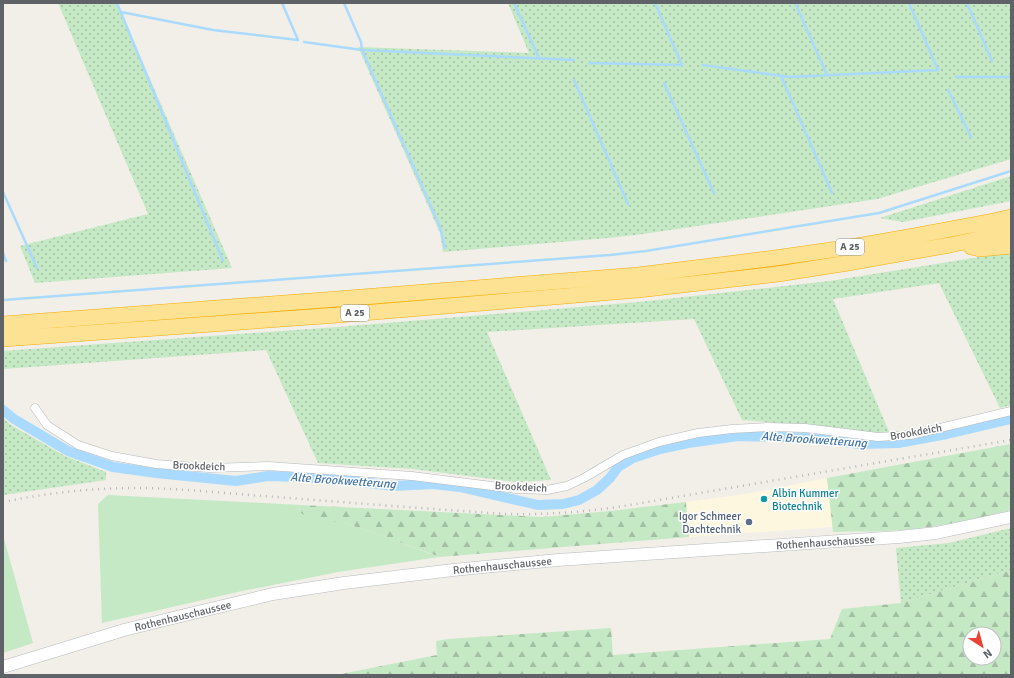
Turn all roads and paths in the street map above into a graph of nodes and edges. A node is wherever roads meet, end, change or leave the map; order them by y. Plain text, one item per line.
1 (1011, 214) edge
2 (1011, 217) edge
3 (993, 222) junction
4 (1011, 232) edge
5 (950, 245) junction
6 (1011, 246) edge
7 (3, 324) edge
8 (3, 339) edge
9 (35, 408) dead end
10 (1011, 411) edge
11 (1011, 517) edge
12 (3, 667) edge

1 - 3 highway
2 - 3 highway, A 25
3 - 7 highway, A 25
4 - 5 highway, A 25
5 - 6 highway
5 - 8 highway, A 25
9 - 10 street, Brookdeich
11 - 12 main road, Rothenhauschaussee

